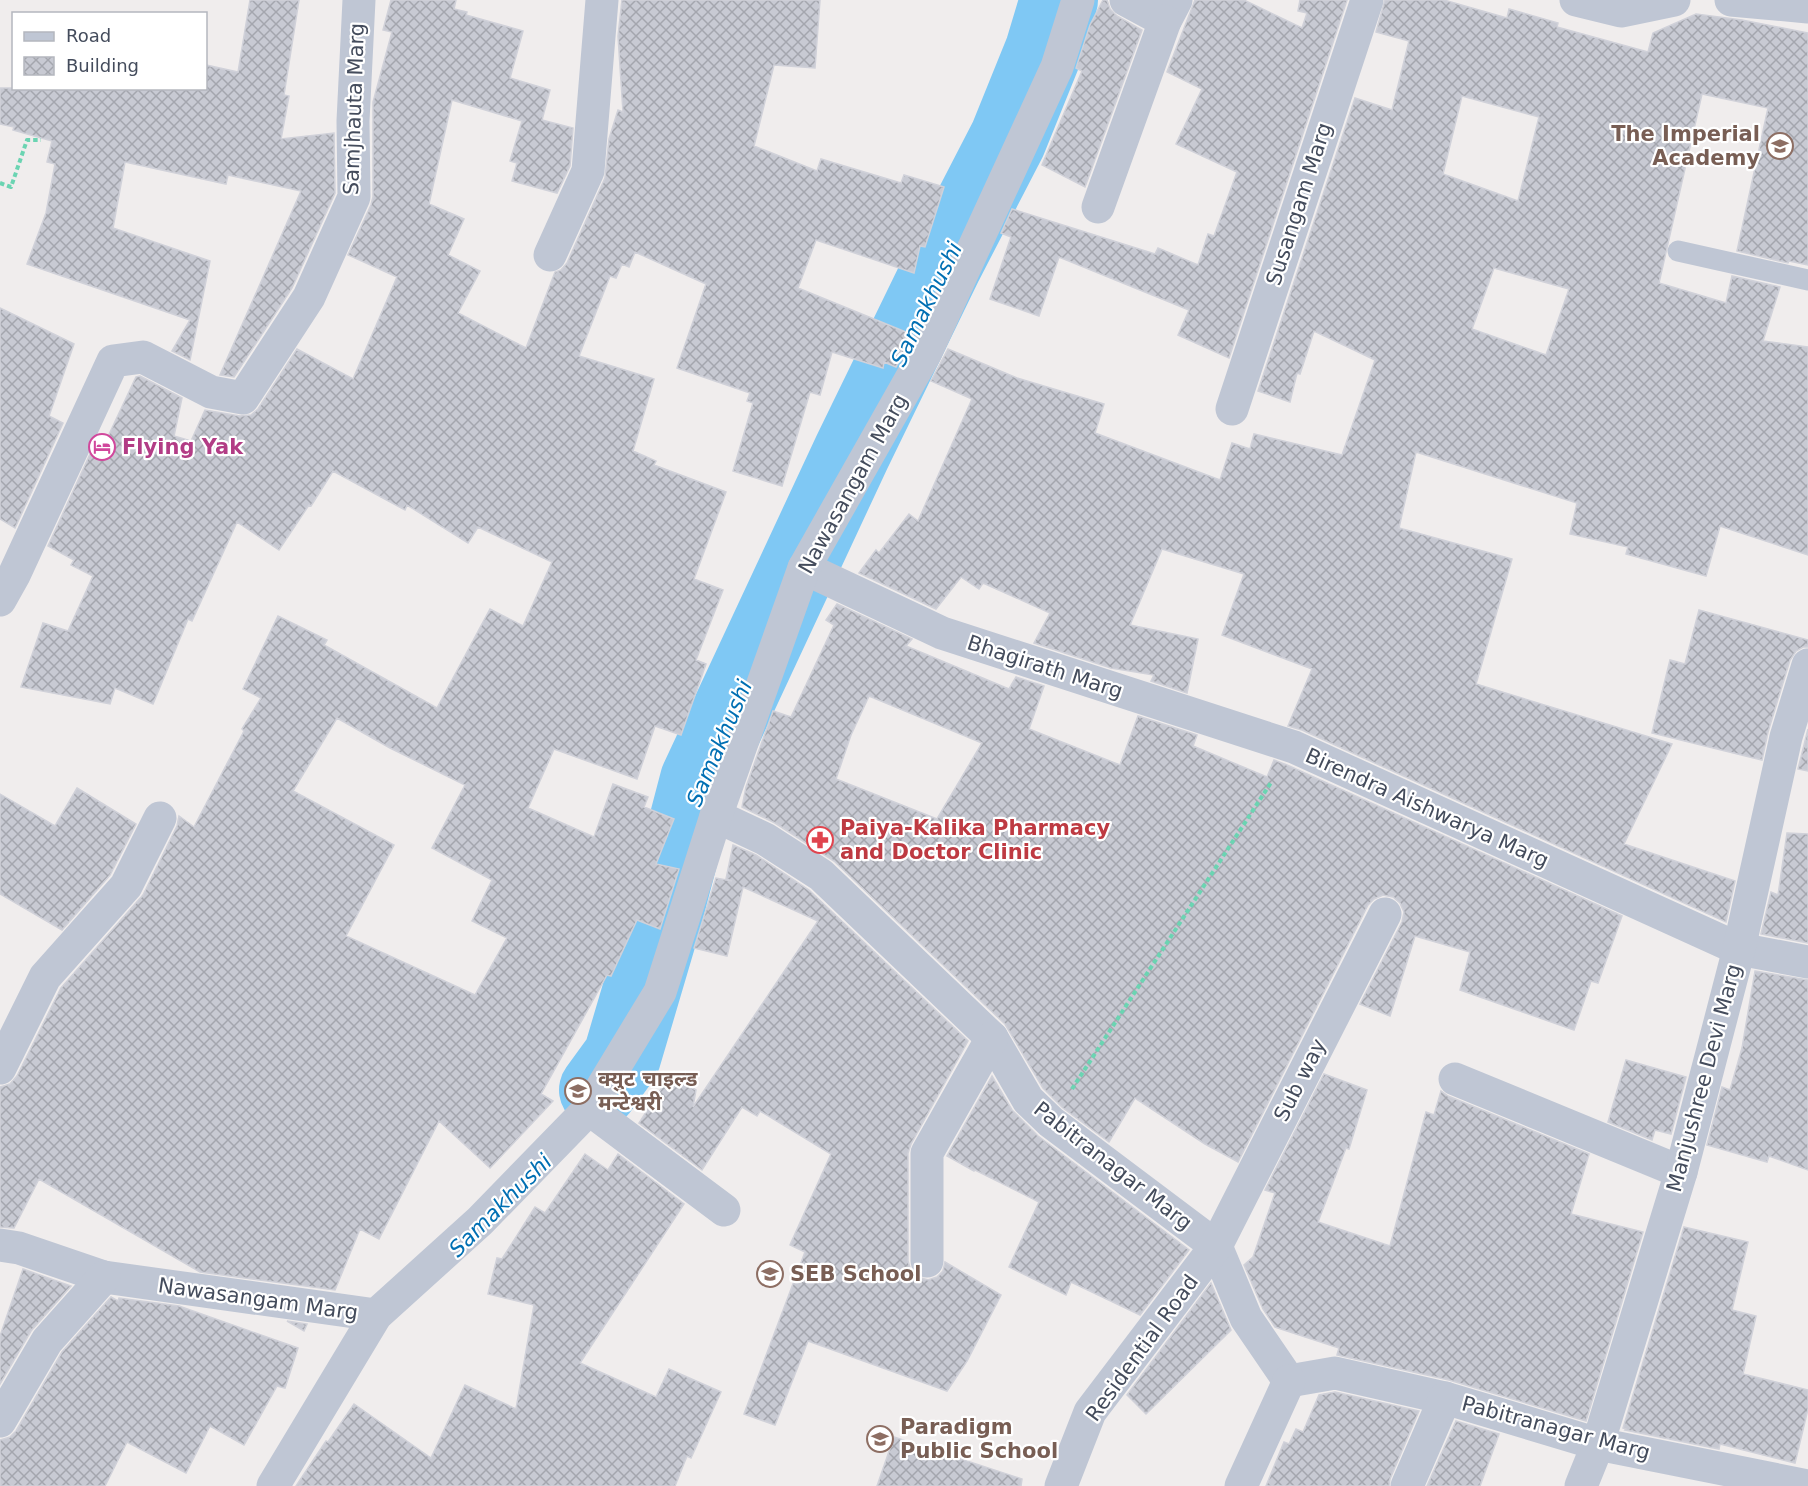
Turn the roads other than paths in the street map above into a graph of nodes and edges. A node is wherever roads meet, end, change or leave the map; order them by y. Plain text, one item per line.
1 (359, 0) edge
2 (602, 0) edge
3 (1078, 0) edge
4 (1126, 0) edge
5 (1367, 0) edge
6 (1576, 0) edge
7 (1674, 0) edge
8 (1731, 0) edge
9 (1808, 7) edge
10 (1171, 11) edge
11 (1098, 207) dead end
12 (1678, 251) dead end
13 (550, 255) dead end
14 (1808, 280) edge
15 (1232, 409) dead end
16 (804, 568) junction
17 (5, 581) edge
18 (1808, 665) edge
19 (1797, 737) edge
20 (1294, 747) joint
21 (716, 816) junction
22 (160, 818) dead end
23 (1385, 914) dead end
24 (1739, 949) junction
25 (1808, 962) edge
26 (992, 1038) junction
27 (0, 1068) edge
28 (1455, 1079) dead end
29 (589, 1109) junction
30 (1681, 1172) junction
31 (724, 1210) dead end
32 (0, 1245) edge
33 (1216, 1246) junction
34 (927, 1261) dead end
35 (104, 1277) junction
36 (376, 1315) junction
37 (1289, 1381) junction
38 (1445, 1398) junction
39 (0, 1421) edge
40 (1598, 1444) junction
41 (273, 1486) edge
42 (1061, 1486) edge
43 (1241, 1486) edge
44 (1407, 1486) edge
45 (1581, 1486) edge
46 (1808, 1486) edge

1 - 17 street, Samjhauta Marg
2 - 13 street
3 - 16 street, Nawasangam Marg
4 - 10 street
5 - 15 street, Susangam Marg
6 - 7 street
8 - 9 street
10 - 11 street
12 - 14 lane
16 - 20 street, Bhagirath Marg
16 - 21 street, Nawasangam Marg
18 - 19 street, Manjushree Devi Marg
19 - 24 street, Manjushree Devi Marg
20 - 24 street, Birendra Aishwarya Marg
21 - 26 street, Pabitranagar Marg
21 - 29 street, Nawasangam Marg
22 - 27 street
23 - 33 street, Sub way
24 - 25 street, Birendra Aishwarya Marg
24 - 30 street, Manjushree Devi Marg
26 - 33 street, Pabitranagar Marg
26 - 34 street
28 - 30 street
29 - 31 street
29 - 36 street, Nawasangam Marg
30 - 40 street, Manjushree Devi Marg
32 - 35 street, Nawasangam Marg
33 - 37 street
33 - 42 street, Residential Road
35 - 36 street, Nawasangam Marg
35 - 39 street
36 - 41 street
37 - 38 street, Pabitranagar Marg
37 - 43 street
38 - 40 street, Pabitranagar Marg
38 - 44 street, Pabitranagar Marg
40 - 45 street, Manjushree Devi Marg
40 - 46 street, Pabitranagar Marg

